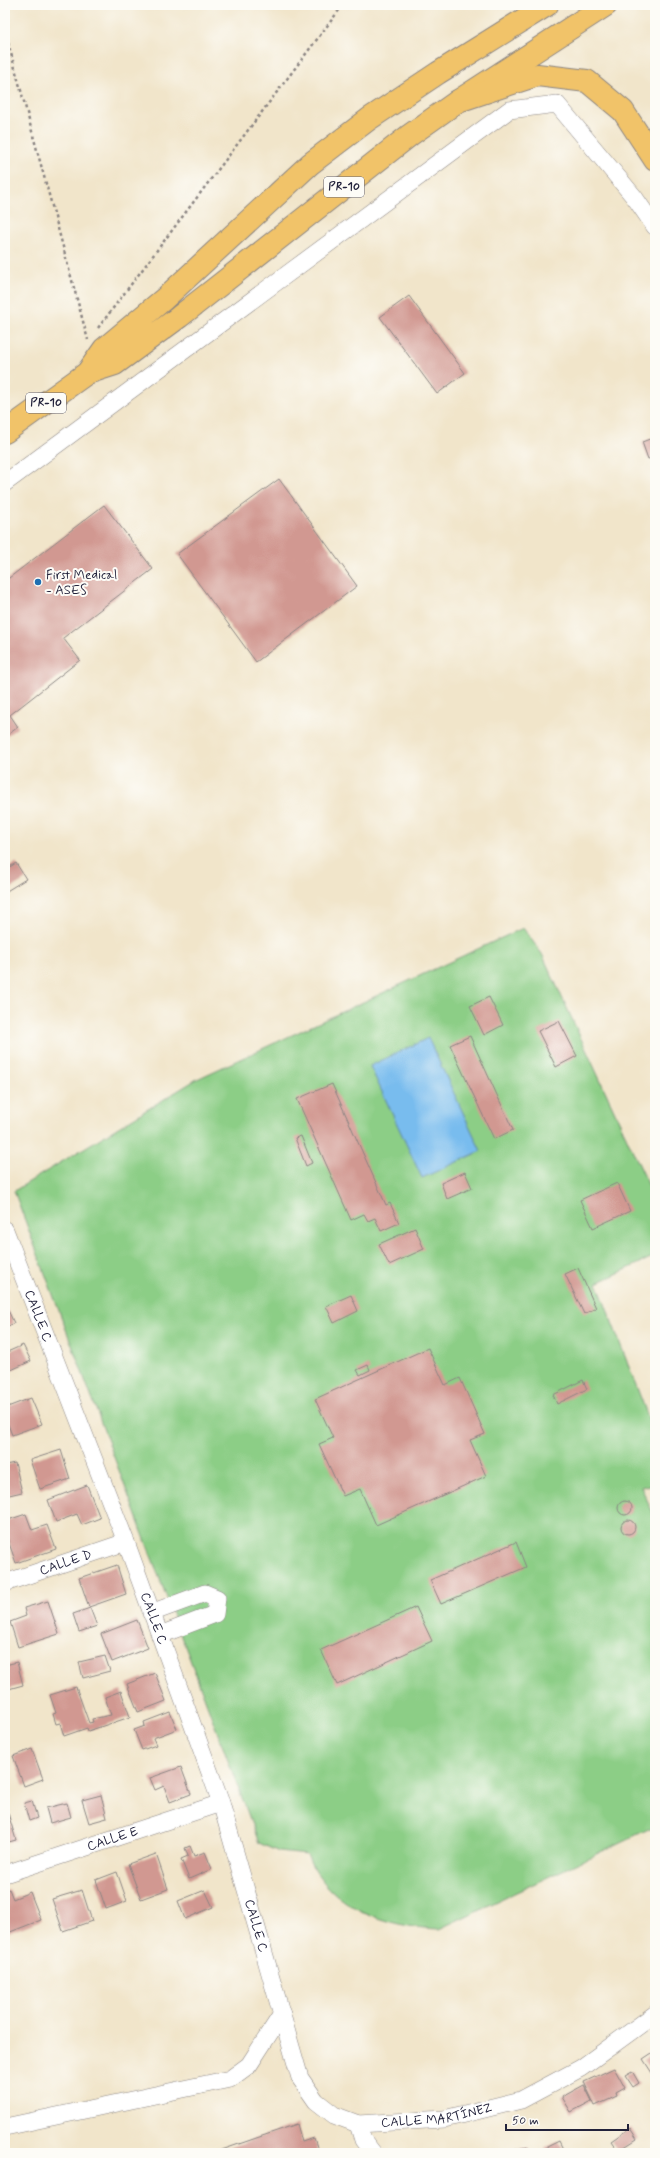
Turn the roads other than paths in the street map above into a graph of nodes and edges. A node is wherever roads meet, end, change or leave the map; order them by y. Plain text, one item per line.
1 (547, 5) edge
2 (606, 5) edge
3 (458, 101) junction
4 (655, 160) edge
5 (655, 227) edge
6 (87, 373) junction
7 (5, 432) edge
8 (5, 483) edge
9 (5, 1230) edge
10 (126, 1542) junction
11 (5, 1583) edge
12 (151, 1613) junction
13 (160, 1635) junction
14 (221, 1803) junction
15 (5, 1874) edge
16 (282, 2014) junction
17 (655, 2014) edge
18 (358, 2124) junction
19 (5, 2127) edge
20 (373, 2153) edge

1 - 6 main road, PR-10
2 - 3 main road, PR-10
3 - 4 main road
3 - 6 main road, PR-10
5 - 8 street
6 - 7 main road, PR-10
9 - 10 street, CALLE C
10 - 11 street, CALLE D
10 - 12 street, CALLE C
12 - 13 street, CALLE C
12 - 13 street
13 - 14 street, CALLE C
14 - 15 street, CALLE E
14 - 16 street, CALLE C
16 - 18 street, CALLE MARTÍNEZ
16 - 19 street
17 - 18 street, CALLE MARTÍNEZ
18 - 20 street

